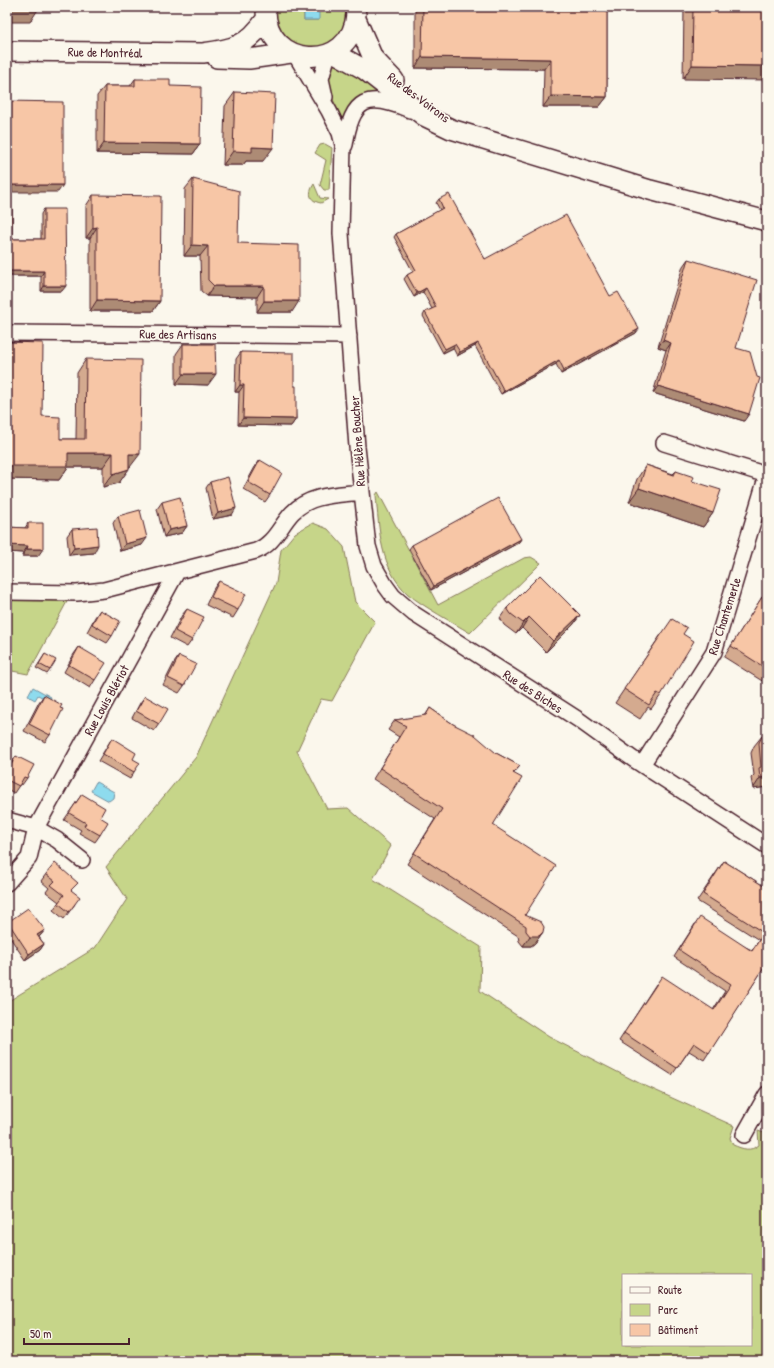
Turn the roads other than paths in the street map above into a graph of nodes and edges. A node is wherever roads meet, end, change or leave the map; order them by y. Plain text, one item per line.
1 (266, 13) edge
2 (356, 13) edge
3 (7, 51) edge
4 (203, 53) junction
5 (293, 53) junction
6 (330, 53) junction
7 (329, 111) junction
8 (424, 116) junction
9 (485, 139) junction
10 (344, 154) junction
11 (650, 190) junction
12 (767, 221) edge
13 (767, 232) edge
14 (7, 333) edge
15 (349, 336) junction
16 (664, 443) dead end
17 (767, 475) edge
18 (362, 492) junction
19 (177, 572) junction
20 (7, 592) edge
21 (642, 765) junction
22 (7, 820) edge
23 (36, 828) junction
24 (767, 846) edge
25 (82, 860) dead end
26 (7, 883) edge
27 (767, 1094) edge
28 (744, 1135) dead end

1 - 4 street, Rue de Montréal
1 - 5 street
2 - 6 street
2 - 9 street, Rue des Voirons
3 - 4 street, Rue de Montréal
4 - 5 street, Rue de Montréal
5 - 6 street
5 - 7 street, Rue Hélène Boucher
6 - 7 street, Rue Hélène Boucher
6 - 8 street, Rue des Voirons
7 - 10 street, Rue Hélène Boucher
8 - 9 street, Rue des Voirons
8 - 10 street, Rue Hélène Boucher
9 - 11 street, Rue des Voirons
10 - 15 street, Rue Hélène Boucher
11 - 12 street, Rue des Voirons
11 - 13 street, Rue des Voirons
14 - 15 street, Rue des Artisans
15 - 18 street, Rue Hélène Boucher
16 - 17 street, Rue Chantemerle
17 - 21 street, Rue Chantemerle
18 - 19 street, Rue Hélène Boucher
18 - 21 street, Rue des Biches
19 - 20 street, Rue Hélène Boucher
19 - 23 street, Rue Louis Blériot
21 - 24 street, Rue des Biches
22 - 23 street
23 - 25 street
23 - 26 street, Rue Louis Blériot
27 - 28 street

